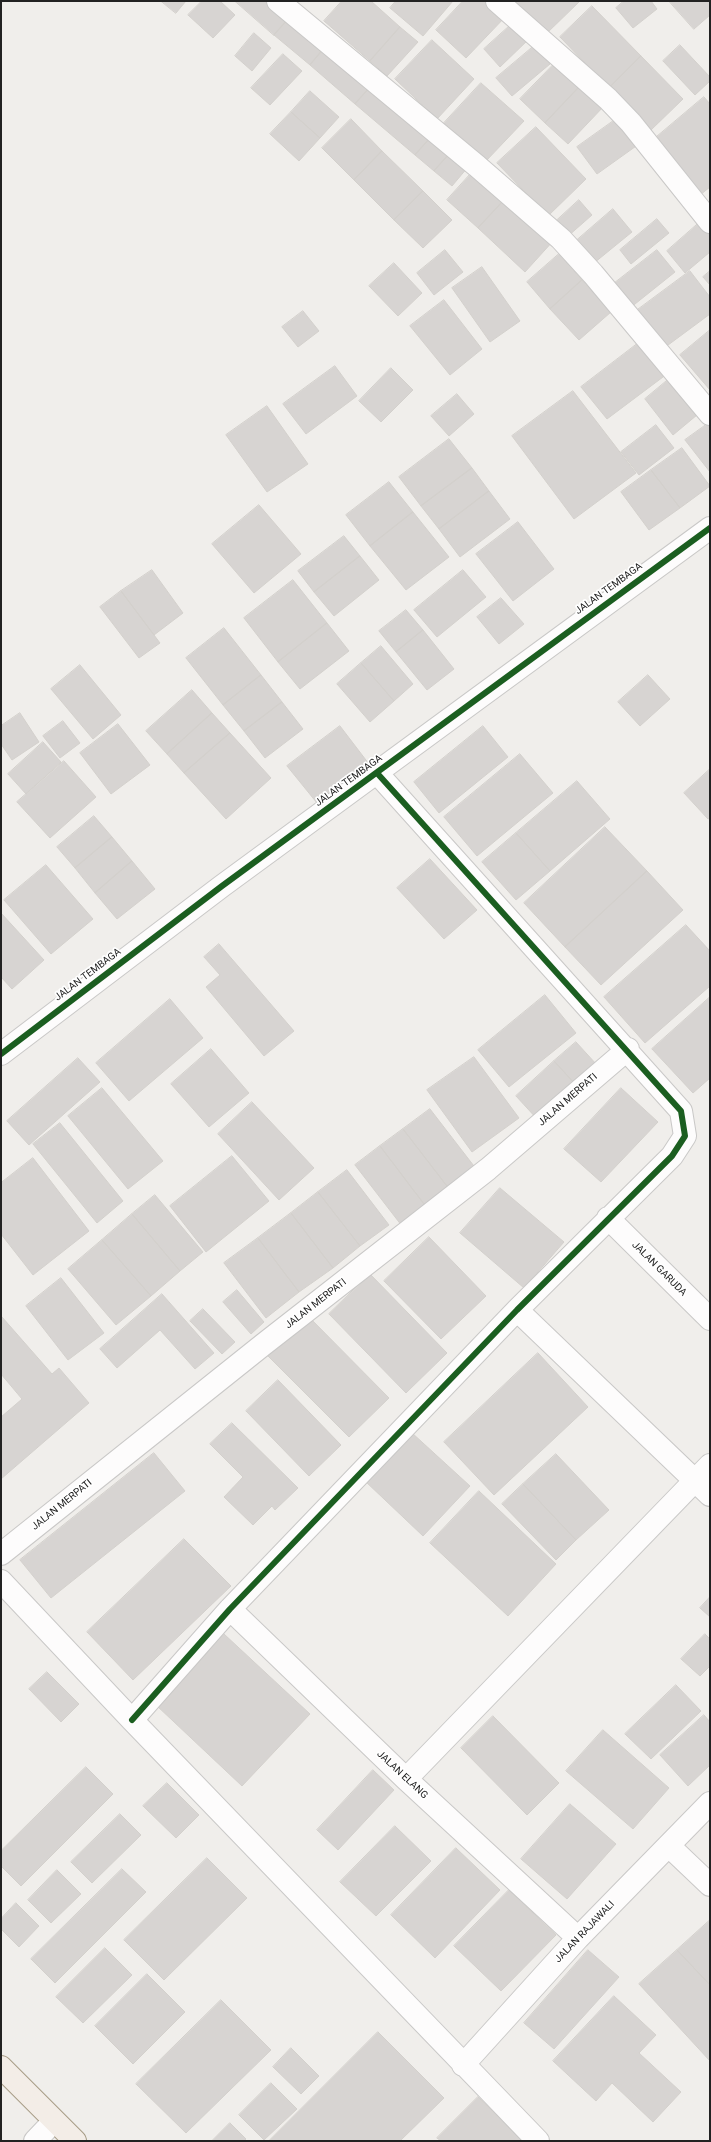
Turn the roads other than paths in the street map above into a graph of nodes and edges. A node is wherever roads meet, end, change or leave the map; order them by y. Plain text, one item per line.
1 (278, 1) edge
2 (498, 1) edge
3 (710, 222) edge
4 (710, 414) edge
5 (710, 528) edge
6 (377, 773) junction
7 (628, 1049) junction
8 (1, 1054) edge
9 (608, 1218) junction
10 (517, 1310) junction
11 (710, 1319) edge
12 (710, 1465) edge
13 (702, 1488) edge
14 (1, 1554) edge
15 (1, 1581) edge
16 (230, 1610) junction
17 (132, 1720) junction
18 (406, 1779) junction
19 (710, 1803) edge
20 (669, 1846) junction
21 (710, 1885) edge
22 (578, 1938) junction
23 (463, 2064) junction
24 (1, 2067) edge
25 (53, 2122) junction
26 (34, 2141) edge
27 (75, 2141) edge
28 (538, 2141) edge

1 - 4 street
2 - 3 street
5 - 6 street, JALAN TEMBAGA
6 - 7 street
6 - 8 street, JALAN TEMBAGA
7 - 9 street
7 - 14 street, JALAN MERPATI
9 - 10 street
9 - 11 street, JALAN GARUDA
10 - 13 street
10 - 16 street
12 - 13 street
13 - 18 street
15 - 17 street
16 - 17 street
16 - 18 street, JALAN ELANG
17 - 23 street
18 - 22 street, JALAN ELANG
19 - 20 street, JALAN RAJAWALI
20 - 21 street
20 - 22 street, JALAN RAJAWALI
22 - 23 street, JALAN RAJAWALI
23 - 28 street
24 - 25 main road
25 - 26 street
25 - 27 main road

